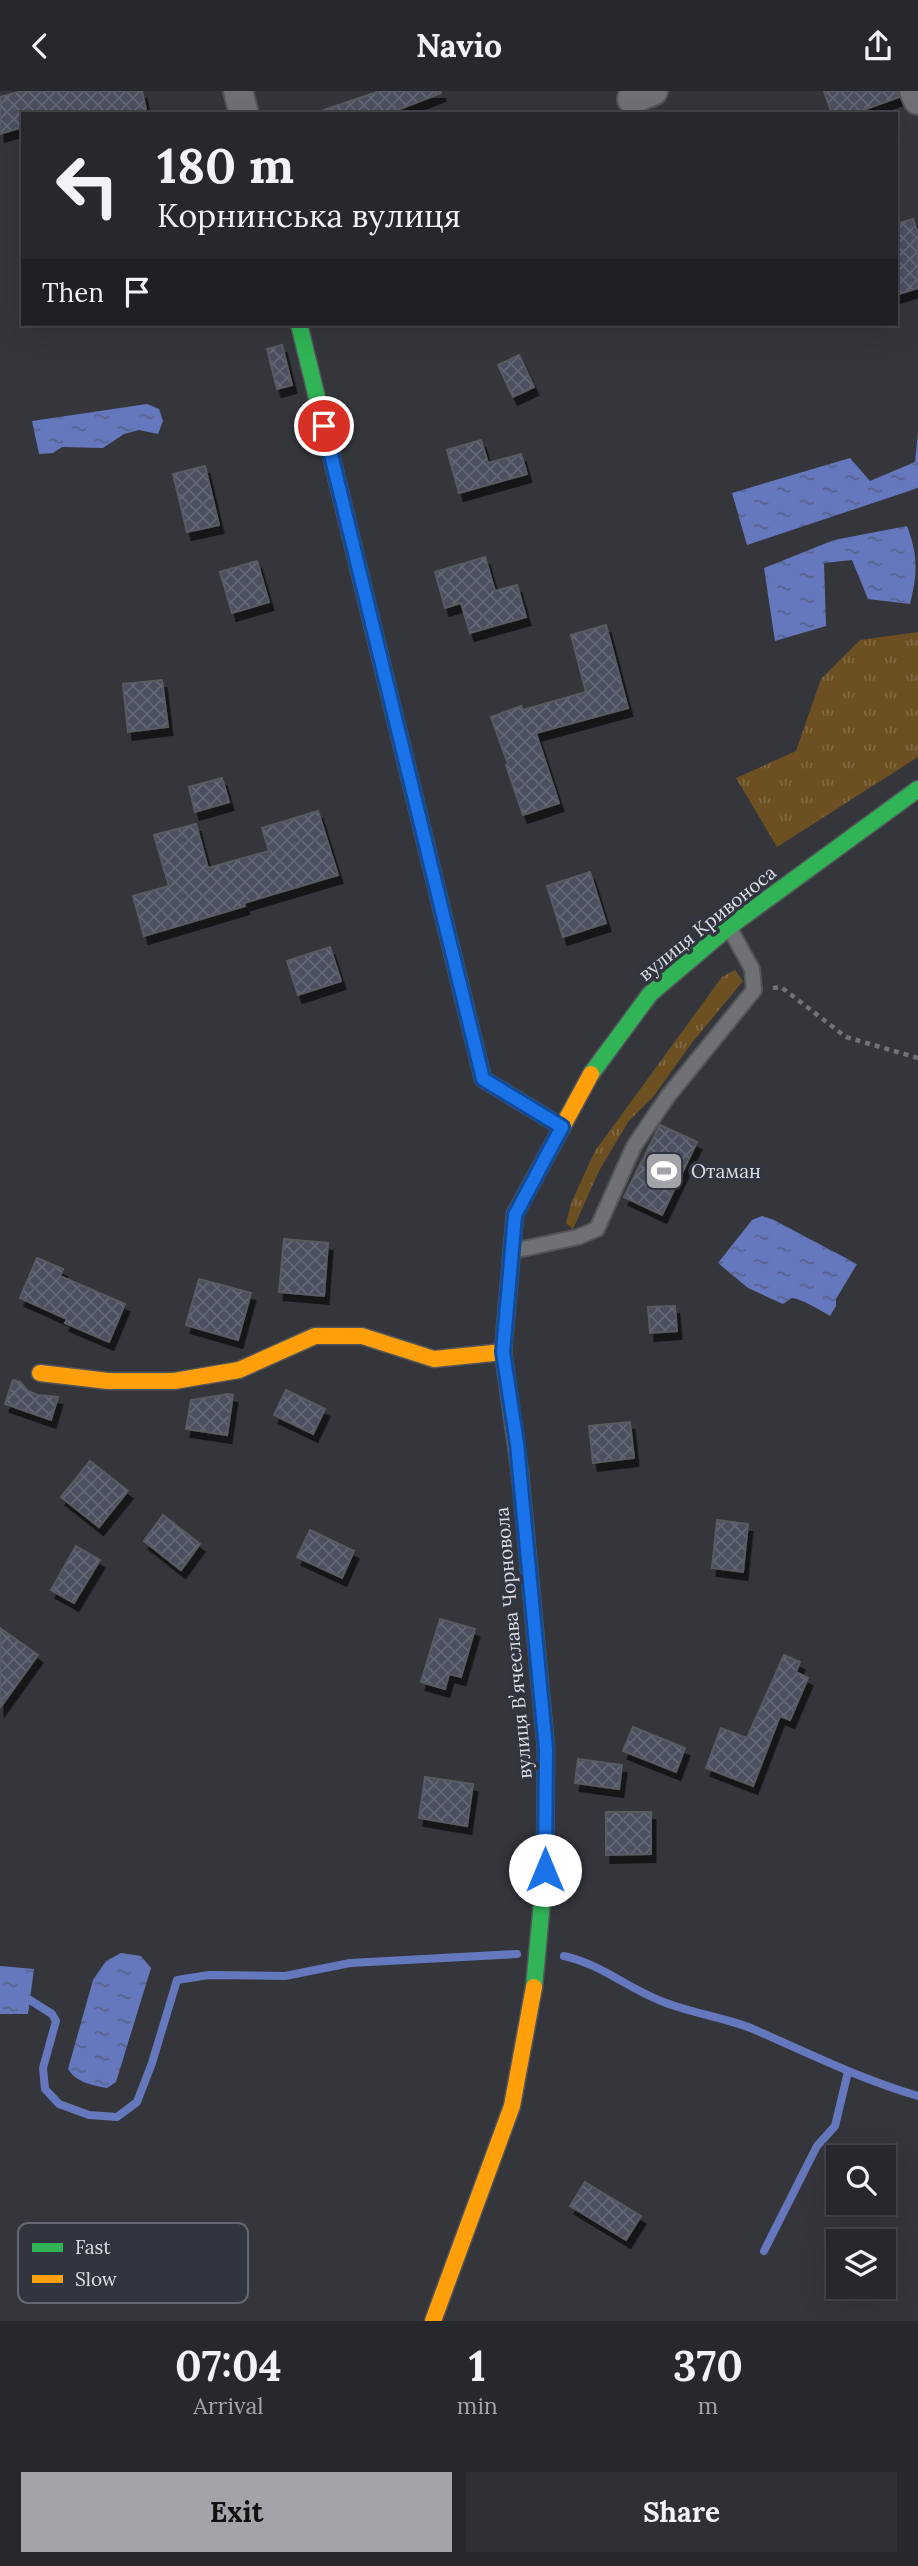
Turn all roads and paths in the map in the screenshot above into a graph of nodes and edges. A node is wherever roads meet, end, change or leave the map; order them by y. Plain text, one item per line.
1 (238, 91) edge
2 (914, 91) edge
3 (918, 100) edge
4 (243, 112) edge
5 (299, 326) edge
6 (918, 789) edge
7 (729, 927) junction
8 (754, 990) junction
9 (918, 1058) edge
10 (562, 1127) junction
11 (512, 1251) junction
12 (503, 1352) junction
13 (40, 1373) dead end
14 (433, 2321) edge

1 - 4 street
2 - 3 street
5 - 10 main road
6 - 7 main road, вулиця Кривоноса
7 - 8 lane
7 - 10 main road, вулиця Кривоноса
8 - 9 path
8 - 11 lane
10 - 11 main road, вулиця Вʼячеслава Чорновола
11 - 12 main road, вулиця Вʼячеслава Чорновола
12 - 13 main road
12 - 14 main road, вулиця Вʼячеслава Чорновола

